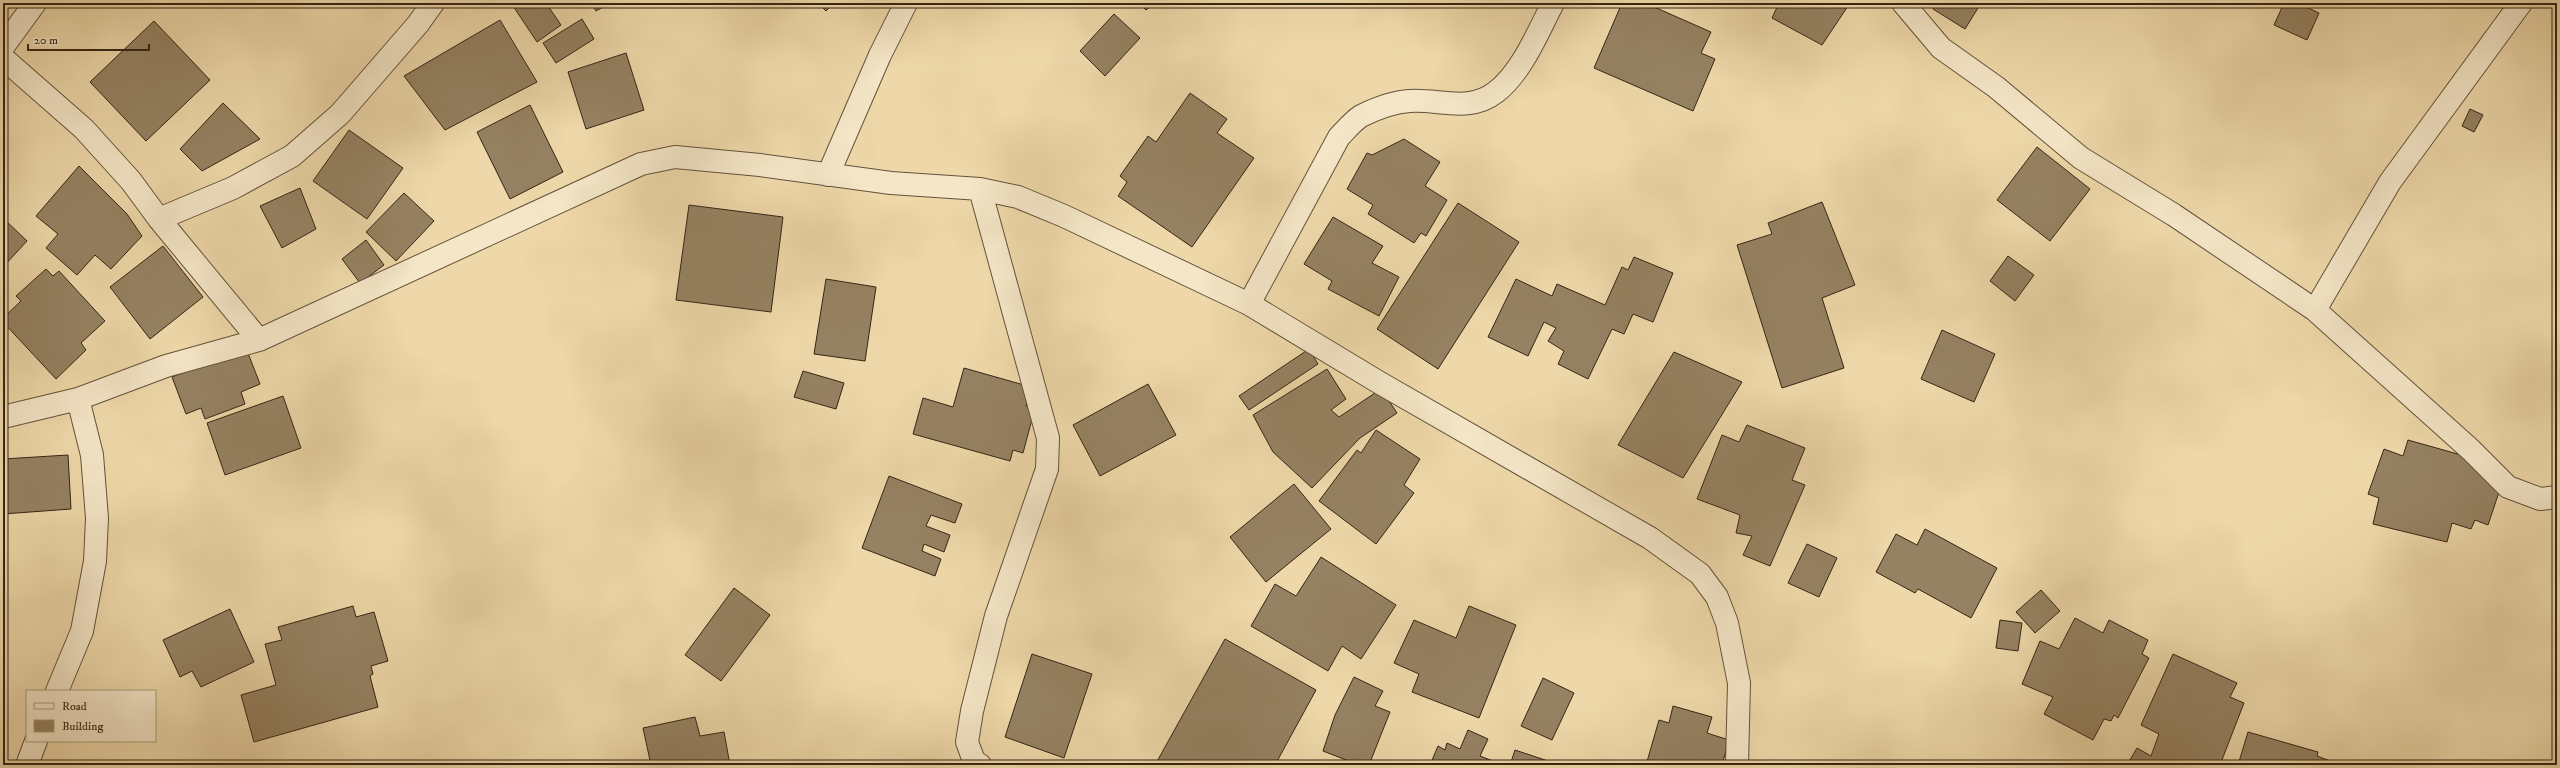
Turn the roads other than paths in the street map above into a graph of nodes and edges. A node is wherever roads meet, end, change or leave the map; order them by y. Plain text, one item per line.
1 (35, 3) edge
2 (433, 3) edge
3 (906, 3) edge
4 (1553, 3) edge
5 (1903, 3) edge
6 (2521, 3) edge
7 (3, 47) edge
8 (3, 58) edge
9 (828, 175) junction
10 (980, 189) junction
11 (159, 219) junction
12 (1249, 304) junction
13 (2315, 310) junction
14 (259, 340) junction
15 (78, 399) junction
16 (3, 417) edge
17 (2557, 497) edge
18 (57, 690) edge
19 (36, 742) edge
20 (27, 765) edge
21 (980, 765) edge
22 (1737, 765) edge

1 - 7 street
2 - 11 street
3 - 9 street
4 - 12 street
5 - 13 street
6 - 13 street
8 - 11 street
9 - 10 street
9 - 14 street
10 - 12 street
10 - 21 street
11 - 14 street
12 - 22 street
13 - 17 street
14 - 15 street
15 - 16 street
15 - 18 street
19 - 20 street

